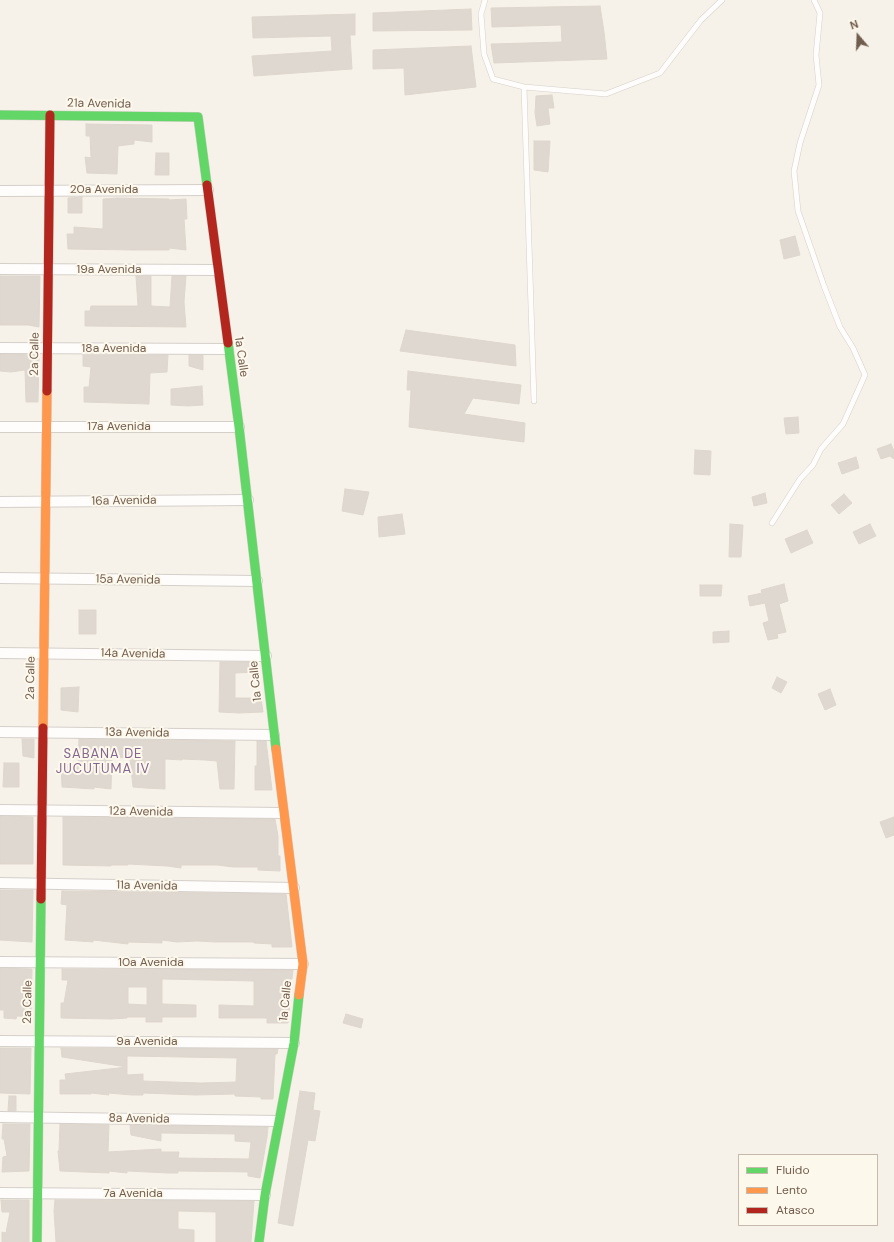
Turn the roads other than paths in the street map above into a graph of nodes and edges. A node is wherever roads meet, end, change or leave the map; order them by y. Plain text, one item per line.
1 (485, 0) edge
2 (722, 0) edge
3 (814, 0) edge
4 (524, 86) junction
5 (0, 115) edge
6 (50, 115) junction
7 (198, 117) joint
8 (208, 190) junction
9 (0, 191) edge
10 (49, 191) junction
11 (0, 269) edge
12 (48, 269) junction
13 (217, 270) junction
14 (0, 348) edge
15 (47, 348) junction
16 (228, 349) junction
17 (534, 401) dead end
18 (0, 427) edge
19 (239, 427) junction
20 (46, 428) junction
21 (248, 500) junction
22 (0, 502) edge
23 (45, 502) junction
24 (772, 523) dead end
25 (0, 578) edge
26 (44, 579) junction
27 (257, 581) junction
28 (0, 653) edge
29 (44, 653) junction
30 (266, 656) junction
31 (0, 732) edge
32 (43, 732) junction
33 (274, 735) junction
34 (0, 810) edge
35 (42, 811) junction
36 (283, 814) junction
37 (0, 883) edge
38 (41, 884) junction
39 (294, 888) junction
40 (0, 962) edge
41 (40, 963) junction
42 (303, 964) junction
43 (0, 1041) edge
44 (40, 1042) junction
45 (294, 1043) junction
46 (0, 1117) edge
47 (39, 1118) junction
48 (278, 1121) junction
49 (0, 1193) edge
50 (38, 1193) junction
51 (265, 1194) junction
52 (37, 1242) edge
53 (259, 1242) edge

1 - 4 lane
2 - 4 lane
3 - 24 lane
4 - 17 lane
5 - 6 street, 21a Avenida
6 - 7 street, 21a Avenida
6 - 10 street, 2a Calle
7 - 8 street, 1a Calle
8 - 10 street, 20a Avenida
8 - 13 street, 1a Calle
9 - 10 street, 20a Avenida
10 - 12 street, 2a Calle
11 - 12 street, 19a Avenida
12 - 13 street, 19a Avenida
12 - 15 street, 2a Calle
13 - 16 street, 1a Calle
14 - 15 street, 18a Avenida
15 - 16 street, 18a Avenida
15 - 20 street, 2a Calle
16 - 19 street, 1a Calle
18 - 20 street, 17a Avenida
19 - 20 street, 17a Avenida
19 - 21 street, 1a Calle
20 - 23 street, 2a Calle
21 - 23 street, 16a Avenida
21 - 27 street, 1a Calle
22 - 23 street, 16a Avenida
23 - 26 street, 2a Calle
25 - 26 street, 15a Avenida
26 - 27 street, 15a Avenida
26 - 29 street, 2a Calle
27 - 30 street, 1a Calle
28 - 29 street, 14a Avenida
29 - 30 street, 14a Avenida
29 - 32 street, 2a Calle
30 - 33 street, 1a Calle
31 - 32 street, 13a Avenida
32 - 33 street, 13a Avenida
32 - 35 street, 2a Calle
33 - 36 street, 1a Calle
34 - 35 street, 12a Avenida
35 - 36 street, 12a Avenida
35 - 38 street, 2a Calle
36 - 39 street, 1a Calle
37 - 38 street, 11a Avenida
38 - 39 street, 11a Avenida
38 - 41 street, 2a Calle
39 - 42 street, 1a Calle
40 - 41 street, 10a Avenida
41 - 42 street, 10a Avenida
41 - 44 street, 2a Calle
42 - 45 street, 1a Calle
43 - 44 street, 9a Avenida
44 - 45 street, 9a Avenida
44 - 47 street, 2a Calle
45 - 48 street, 1a Calle
46 - 47 street, 8a Avenida
47 - 48 street, 8a Avenida
47 - 50 street, 2a Calle
48 - 51 street, 1a Calle
49 - 50 street, 7a Avenida
50 - 51 street, 7a Avenida
50 - 52 street, 2a Calle
51 - 53 street, 1a Calle

